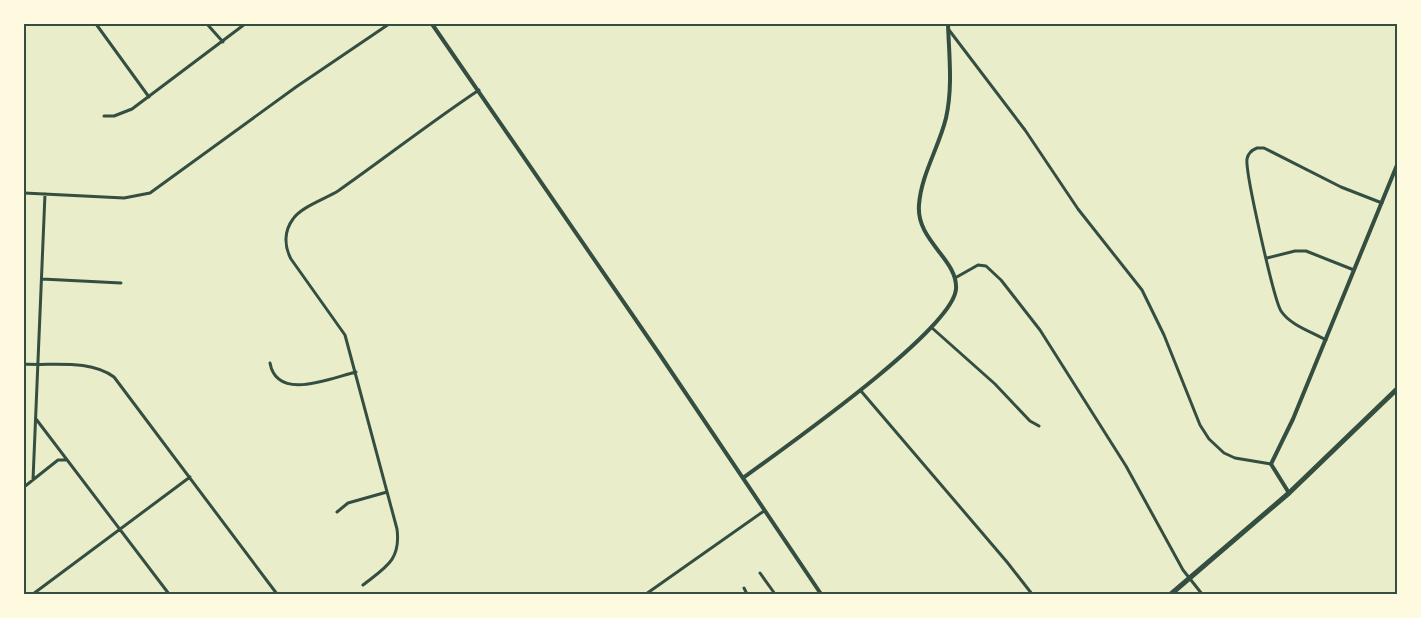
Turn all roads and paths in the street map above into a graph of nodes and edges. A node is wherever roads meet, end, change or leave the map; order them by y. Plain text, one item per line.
1 (96, 24) edge
2 (207, 24) edge
3 (245, 24) edge
4 (389, 24) edge
5 (432, 24) edge
6 (948, 24) edge
7 (948, 30) junction
8 (223, 42) junction
9 (479, 90) junction
10 (149, 97) junction
11 (104, 116) dead end
12 (1397, 165) edge
13 (24, 193) edge
14 (46, 194) junction
15 (1382, 203) junction
16 (1266, 258) junction
17 (1354, 270) junction
18 (955, 278) junction
19 (42, 279) junction
20 (122, 283) dead end
21 (931, 327) junction
22 (1326, 340) junction
23 (270, 363) dead end
24 (24, 364) edge
25 (39, 364) junction
26 (356, 372) junction
27 (1397, 388) edge
28 (861, 391) junction
29 (36, 419) junction
30 (1040, 426) dead end
31 (67, 460) junction
32 (1270, 464) junction
33 (190, 477) junction
34 (744, 478) junction
35 (33, 480) junction
36 (24, 487) edge
37 (387, 492) junction
38 (1289, 492) junction
39 (764, 511) junction
40 (336, 512) dead end
41 (120, 529) junction
42 (760, 573) dead end
43 (1190, 578) junction
44 (364, 585) dead end
45 (744, 588) dead end
46 (33, 594) edge
47 (169, 594) edge
48 (276, 594) edge
49 (646, 594) edge
50 (747, 594) edge
51 (775, 594) edge
52 (821, 594) edge
53 (1032, 594) edge
54 (1170, 594) edge
55 (1202, 594) edge

1 - 10 street
2 - 8 street
3 - 8 street
4 - 14 street
5 - 9 street
6 - 7 street
7 - 18 street
7 - 32 street
8 - 10 street
9 - 26 street
9 - 34 street
10 - 11 street
12 - 15 street
13 - 14 street
14 - 19 street
15 - 16 street
15 - 17 street
16 - 17 street
16 - 22 street
17 - 22 street
18 - 21 street
18 - 43 street
19 - 20 street
19 - 25 street
21 - 28 street
21 - 30 street
22 - 32 street
23 - 26 street
24 - 25 street
25 - 29 street
25 - 33 street
26 - 37 street
27 - 38 main road
28 - 34 street
28 - 53 street
29 - 31 street
29 - 35 street
31 - 35 street
31 - 41 street
32 - 38 street
33 - 41 street
33 - 48 street
34 - 39 street
35 - 36 street
37 - 40 street
37 - 44 street
38 - 43 main road
39 - 49 street
39 - 52 street
41 - 46 street
41 - 47 street
42 - 51 street
43 - 54 main road
43 - 55 street
45 - 50 street

